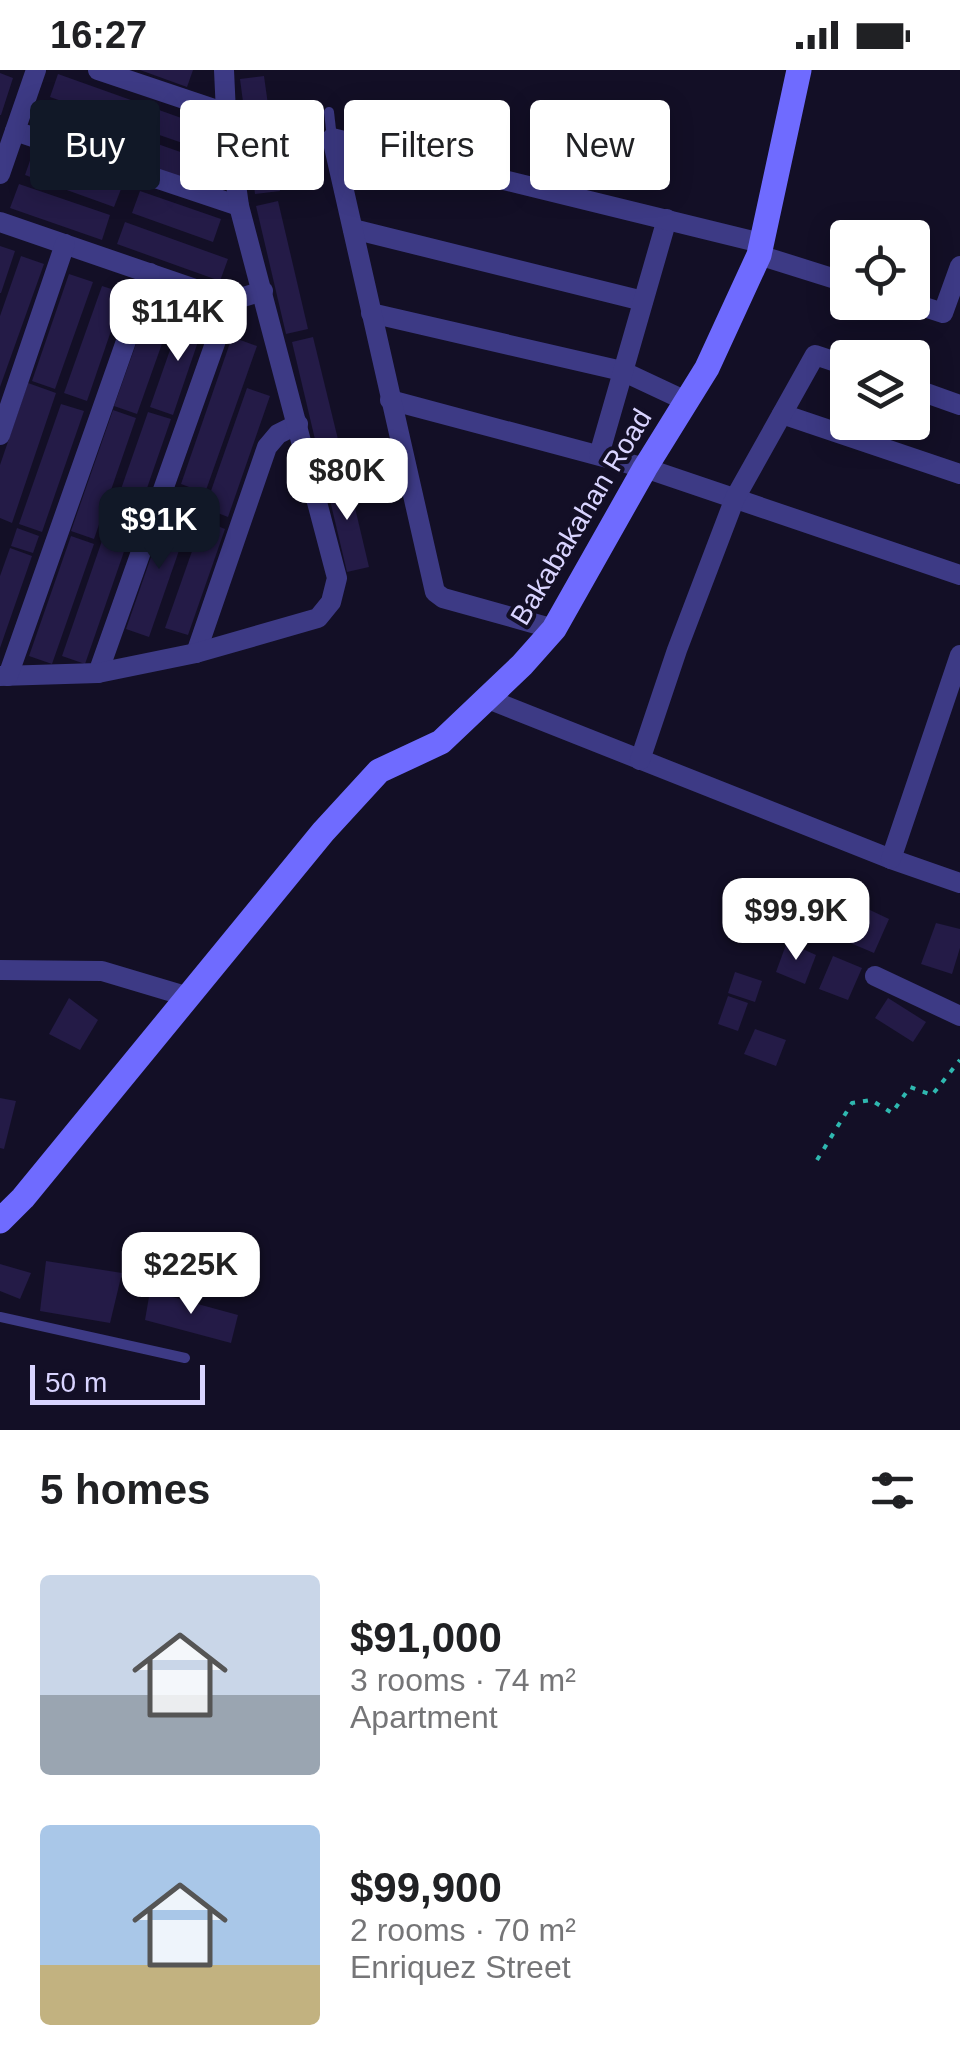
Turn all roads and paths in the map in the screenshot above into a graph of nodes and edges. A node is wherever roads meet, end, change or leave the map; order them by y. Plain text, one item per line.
1 (36, 70) edge
2 (98, 70) edge
3 (224, 70) edge
4 (800, 70) edge
5 (187, 100) edge
6 (225, 100) edge
7 (330, 112) dead end
8 (16, 130) junction
9 (332, 138) junction
10 (0, 174) edge
11 (237, 190) edge
12 (239, 206) junction
13 (666, 220) junction
14 (0, 222) edge
15 (353, 229) junction
16 (65, 244) junction
17 (760, 249) junction
18 (960, 266) edge
19 (150, 274) junction
20 (830, 276) edge
21 (263, 291) junction
22 (230, 301) junction
23 (643, 301) junction
24 (930, 309) edge
25 (371, 313) junction
26 (830, 360) edge
27 (622, 372) junction
28 (930, 394) edge
29 (390, 400) junction
30 (686, 401) junction
31 (960, 404) edge
32 (782, 414) junction
33 (298, 424) junction
34 (0, 435) edge
35 (599, 455) junction
36 (645, 468) junction
37 (960, 474) edge
38 (734, 498) junction
39 (960, 575) edge
40 (554, 628) junction
41 (196, 653) junction
42 (960, 655) edge
43 (98, 673) junction
44 (4, 676) edge
45 (488, 699) junction
46 (640, 760) junction
47 (891, 859) junction
48 (960, 884) edge
49 (0, 970) edge
50 (875, 976) dead end
51 (188, 998) junction
52 (960, 1016) edge
53 (960, 1060) edge
54 (817, 1160) dead end
55 (0, 1221) edge
56 (0, 1317) edge
57 (184, 1358) dead end

1 - 8 street
2 - 5 street
3 - 6 street
4 - 17 street, Bakabakahan Road
7 - 9 lane
8 - 10 street
8 - 12 street
9 - 13 street
9 - 15 street
11 - 12 street
12 - 21 street
13 - 17 street
13 - 23 street
14 - 16 street
15 - 23 street
15 - 25 street
16 - 19 street
16 - 34 street
17 - 20 street
17 - 30 street, Bakabakahan Road
18 - 24 street
19 - 22 street
19 - 44 street
21 - 22 street
21 - 33 street
22 - 43 street
23 - 27 street
25 - 27 street
25 - 29 street
26 - 32 street
27 - 30 street
27 - 35 street
28 - 31 street
29 - 35 street
29 - 40 street
30 - 36 street, Bakabakahan Road
32 - 37 street
32 - 38 street
33 - 41 street
33 - 41 street
35 - 36 street
36 - 38 street
36 - 40 street, Bakabakahan Road
38 - 39 street
38 - 46 street
40 - 45 street, Bakabakahan Road
41 - 43 street
42 - 47 street
43 - 44 street
45 - 46 street
45 - 51 street, Bakabakahan Road
46 - 47 street
47 - 48 street
49 - 51 street
50 - 52 street
51 - 55 street, Bakabakahan Road
53 - 54 path
56 - 57 lane

